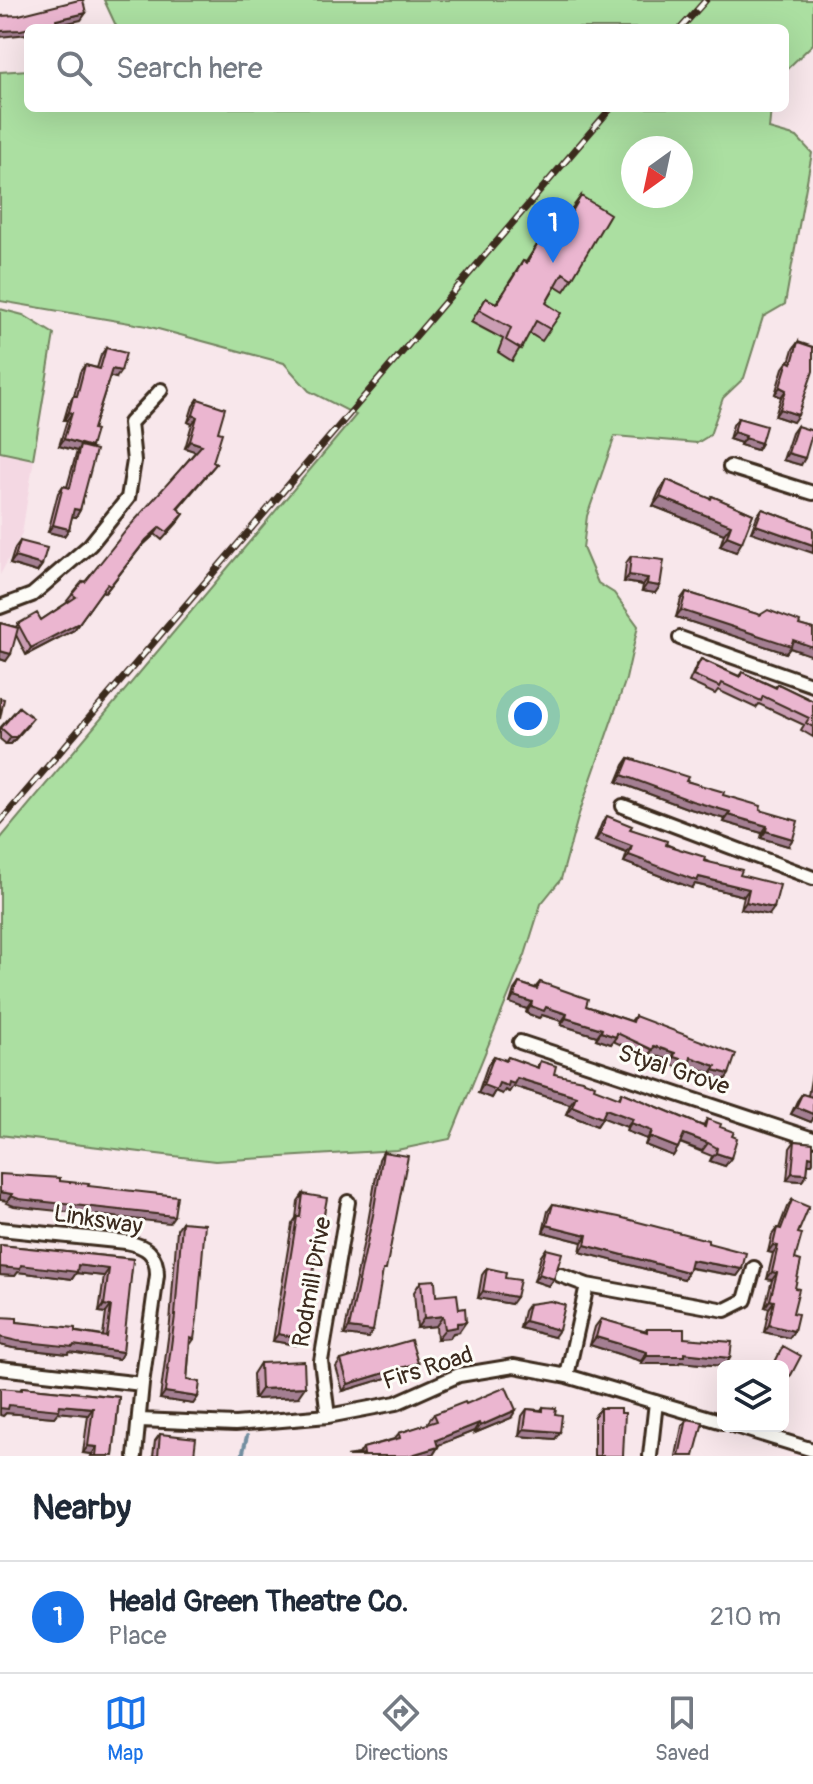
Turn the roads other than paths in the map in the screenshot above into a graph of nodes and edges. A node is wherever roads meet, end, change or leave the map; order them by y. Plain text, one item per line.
1 (161, 390) dead end
2 (730, 467) dead end
3 (813, 493) edge
4 (0, 607) edge
5 (680, 638) dead end
6 (813, 685) edge
7 (623, 806) dead end
8 (813, 878) edge
9 (520, 1042) dead end
10 (813, 1139) edge
11 (348, 1202) dead end
12 (0, 1229) edge
13 (754, 1268) dead end
14 (560, 1275) edge
15 (587, 1285) junction
16 (745, 1300) junction
17 (751, 1312) dead end
18 (0, 1368) edge
19 (567, 1376) junction
20 (142, 1384) junction
21 (656, 1402) junction
22 (328, 1416) junction
23 (140, 1420) junction
24 (717, 1420) edge
25 (754, 1432) edge
26 (813, 1450) edge
27 (135, 1456) edge
28 (650, 1456) edge

1 - 4 street
2 - 3 street
5 - 6 street
7 - 8 street
9 - 10 street, Styal Grove
11 - 22 street, Rodmill Drive
12 - 20 street, Linksway
13 - 16 street
14 - 15 street
15 - 16 street
15 - 19 street
16 - 17 street
18 - 20 street
19 - 21 street, Firs Road
19 - 22 street, Firs Road
20 - 23 street, Linksway
21 - 24 street, Firs Road
21 - 28 street
22 - 23 street, Firs Road
23 - 27 street, Linksway
25 - 26 street

